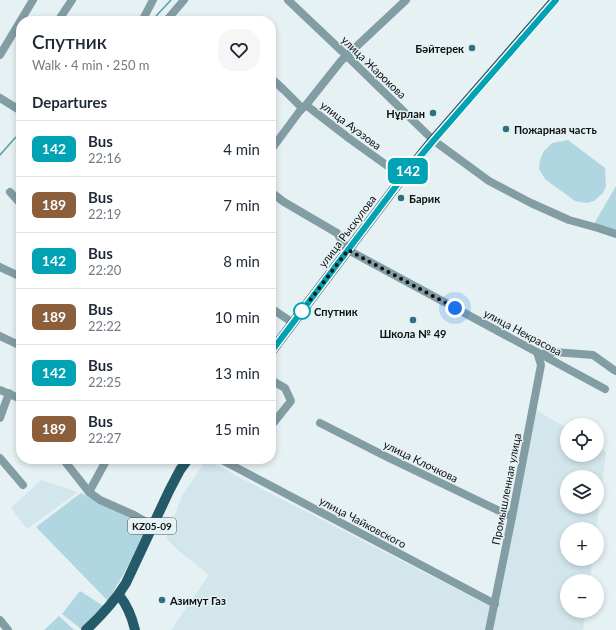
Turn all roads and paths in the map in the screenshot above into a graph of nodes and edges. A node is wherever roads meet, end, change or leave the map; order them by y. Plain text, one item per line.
1 (33, 0) edge
2 (72, 0) edge
3 (153, 0) edge
4 (184, 0) edge
5 (288, 0) edge
6 (406, 0) edge
7 (556, 0) edge
8 (23, 16) edge
9 (61, 16) edge
10 (145, 16) edge
11 (170, 16) edge
12 (16, 28) edge
13 (0, 55) edge
14 (347, 56) junction
15 (276, 83) edge
16 (0, 98) edge
17 (304, 106) junction
18 (16, 108) edge
19 (434, 140) junction
20 (276, 142) edge
21 (403, 177) junction
22 (10, 192) dead end
23 (276, 196) edge
24 (16, 199) edge
25 (616, 234) edge
26 (348, 250) junction
27 (0, 267) edge
28 (16, 275) edge
29 (276, 311) edge
30 (293, 323) junction
31 (0, 336) edge
32 (16, 344) edge
33 (276, 345) edge
34 (540, 353) junction
35 (616, 371) edge
36 (276, 383) edge
37 (605, 389) dead end
38 (0, 390) edge
39 (9, 393) junction
40 (16, 396) edge
41 (0, 418) edge
42 (276, 420) edge
43 (320, 423) dead end
44 (0, 458) edge
45 (67, 464) edge
46 (104, 464) edge
47 (184, 464) edge
48 (229, 464) edge
49 (23, 485) dead end
50 (89, 492) junction
51 (512, 517) junction
52 (152, 526) junction
53 (119, 595) junction
54 (494, 604) junction
55 (0, 620) edge
56 (8, 630) edge
57 (86, 630) edge
58 (135, 630) edge
59 (489, 630) edge

1 - 8 street
2 - 9 street
3 - 10 street
4 - 11 street
5 - 14 street, улица Жарокова
6 - 14 street
7 - 19 main road, улица Рыскулова
12 - 13 street
14 - 17 street
14 - 19 street, улица Жарокова
15 - 17 street, улица Ауэзова
16 - 18 street
17 - 20 street
17 - 21 street, улица Ауэзова
19 - 21 main road, улица Рыскулова
19 - 25 street, улица Жарокова
21 - 26 main road, улица Рыскулова
22 - 24 street
23 - 26 street
26 - 30 main road, улица Рыскулова
26 - 34 street, улица Некрасова
27 - 28 street
29 - 30 street
30 - 33 main road, улица Рыскулова
31 - 32 street
34 - 35 street
34 - 37 street, улица Некрасова
34 - 51 street, Промышленная улица
36 - 42 street
38 - 39 street
39 - 40 street
39 - 41 street
43 - 51 street, улица Клочкова
44 - 49 street
45 - 50 street
46 - 50 street
47 - 52 main road, KZ05-09
48 - 54 street, улица Чайковского
50 - 52 street
51 - 54 street, Промышленная улица
52 - 53 main road, KZ05-09
53 - 57 main road, KZ05-09
53 - 58 main road
54 - 59 street, Промышленная улица
55 - 56 street

